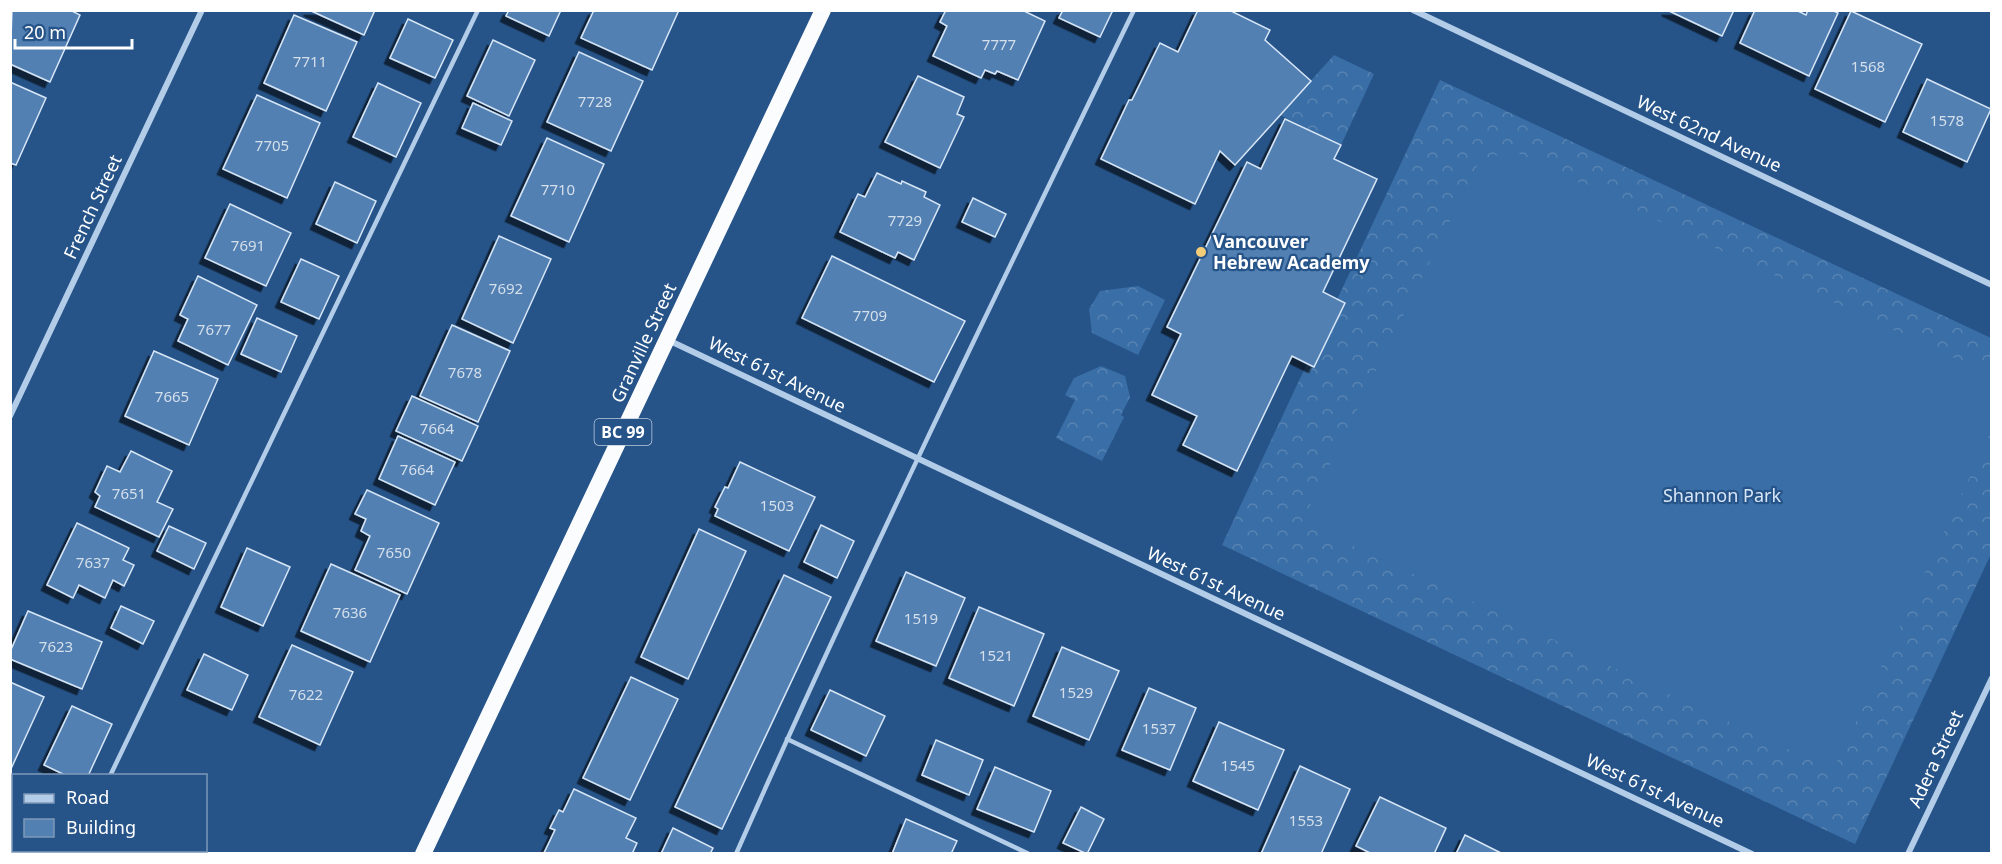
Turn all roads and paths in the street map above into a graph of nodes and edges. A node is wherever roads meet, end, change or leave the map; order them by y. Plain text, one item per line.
1 (202, 10) edge
2 (478, 10) edge
3 (823, 10) edge
4 (1134, 10) edge
5 (1413, 10) edge
6 (1992, 285) edge
7 (667, 340) junction
8 (10, 416) edge
9 (916, 459) junction
10 (1992, 678) edge
11 (787, 739) junction
12 (111, 774) edge
13 (423, 854) edge
14 (736, 854) edge
15 (1029, 854) edge
16 (1752, 854) edge
17 (1908, 854) edge

1 - 8 street, French Street
2 - 12 lane
3 - 7 highway, Granville Street / BC 99
4 - 9 lane
5 - 6 street, West 62nd Avenue
7 - 9 street, West 61st Avenue
7 - 13 highway, Granville Street / BC 99
9 - 11 lane
9 - 16 street, West 61st Avenue
10 - 17 street, Adera Street
11 - 14 lane
11 - 15 lane

